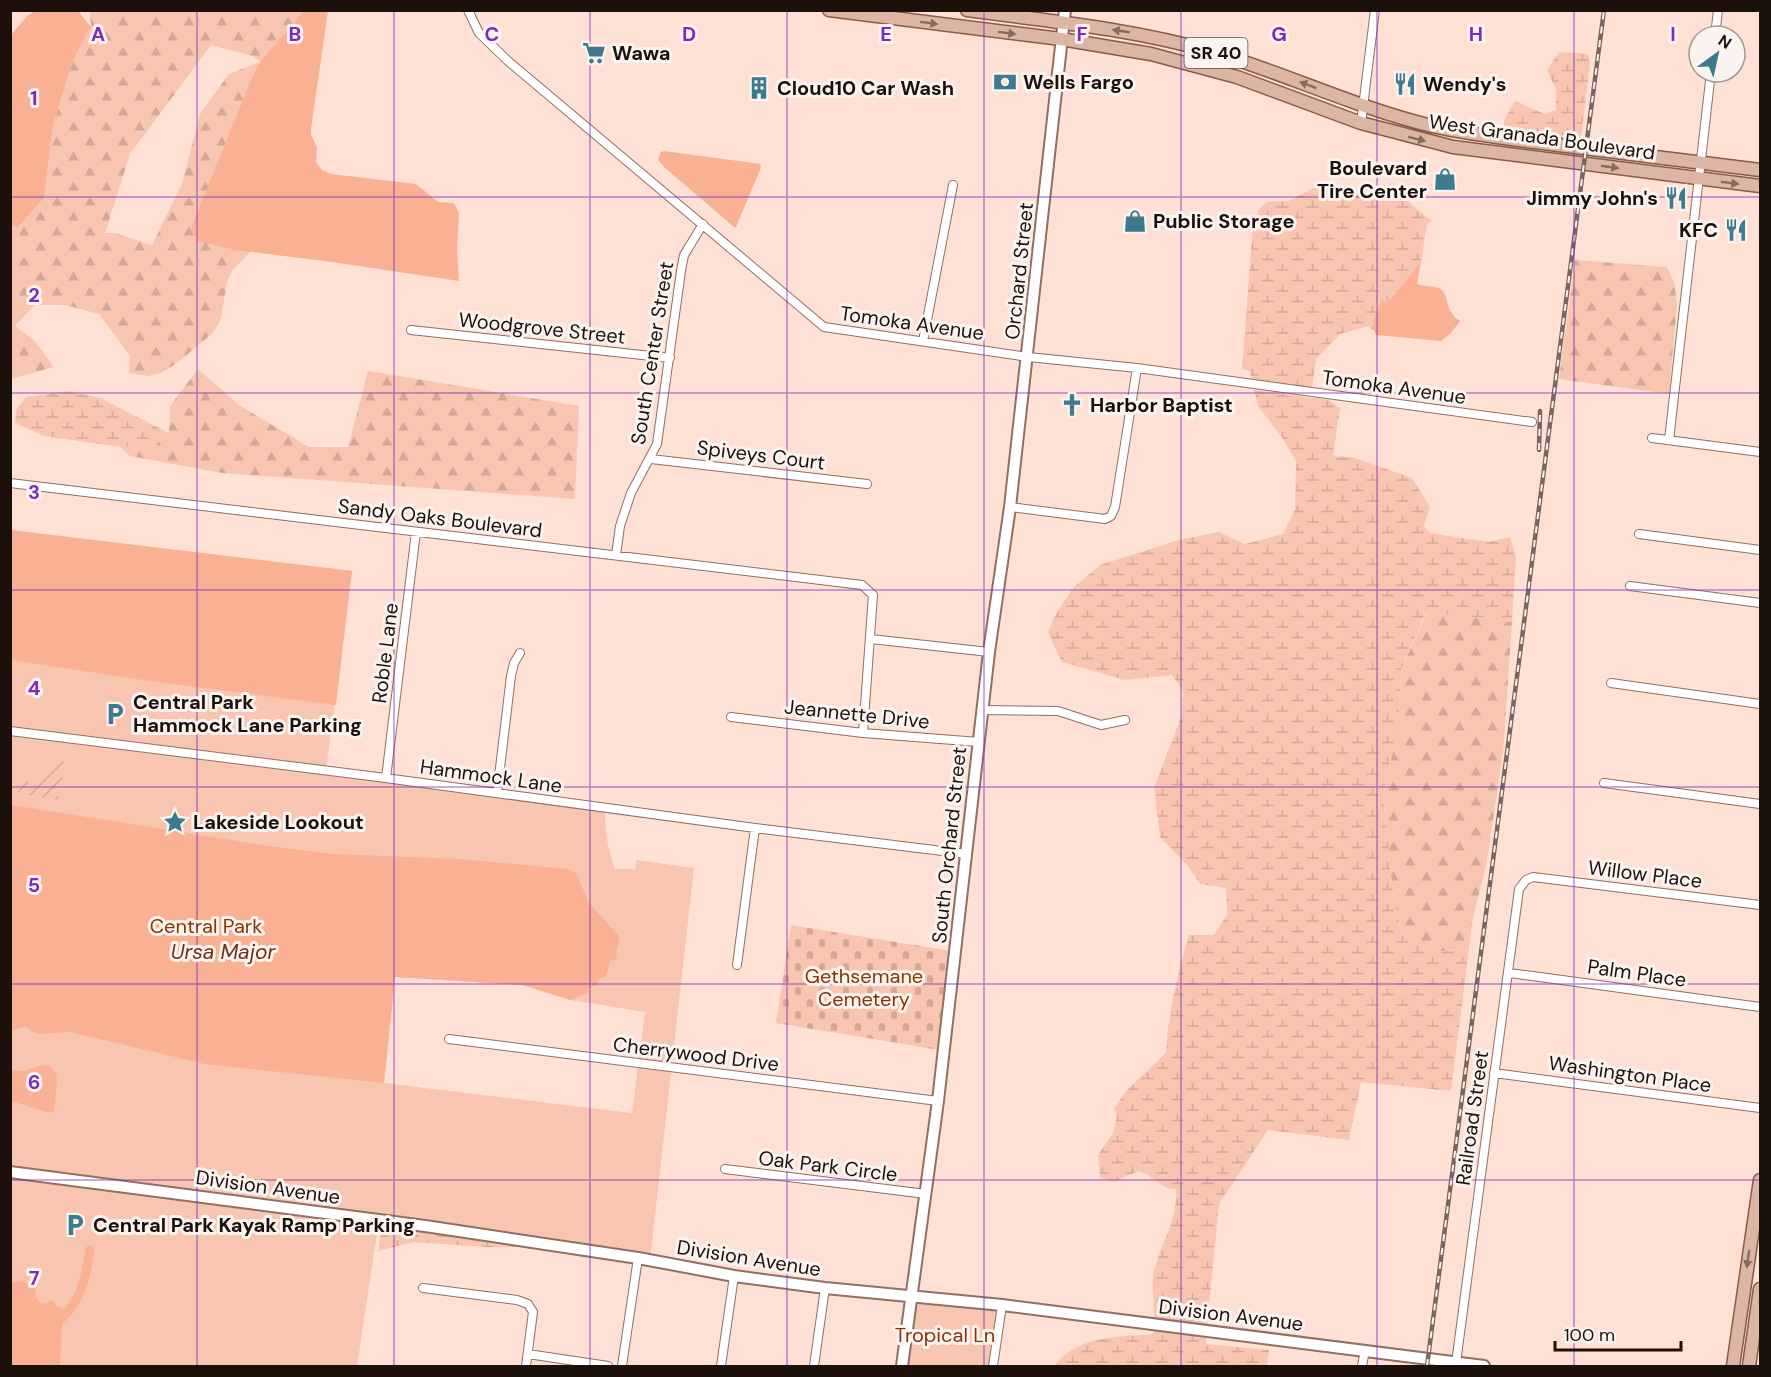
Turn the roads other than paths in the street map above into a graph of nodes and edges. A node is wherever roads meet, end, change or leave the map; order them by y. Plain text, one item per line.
1 (468, 10) edge
2 (829, 10) edge
3 (967, 10) edge
4 (1375, 10) edge
5 (475, 15) edge
6 (1064, 16) edge
7 (1061, 39) junction
8 (1250, 64) junction
9 (1212, 70) junction
10 (1710, 84) edge
11 (1363, 106) junction
12 (1361, 123) junction
13 (1514, 139) junction
14 (1512, 156) junction
15 (1701, 162) junction
16 (1761, 170) edge
17 (1699, 179) junction
18 (952, 185) dead end
19 (1761, 186) edge
20 (703, 224) junction
21 (411, 330) dead end
22 (923, 341) junction
23 (1028, 357) junction
24 (670, 358) junction
25 (1137, 368) junction
26 (1532, 422) dead end
27 (1652, 438) dead end
28 (1669, 440) junction
29 (1761, 452) edge
30 (651, 459) junction
31 (10, 483) edge
32 (867, 484) dead end
33 (1010, 507) junction
34 (416, 532) junction
35 (1639, 534) dead end
36 (1761, 550) edge
37 (616, 555) junction
38 (1630, 586) dead end
39 (1761, 603) edge
40 (871, 639) junction
41 (989, 652) junction
42 (520, 653) dead end
43 (1611, 683) dead end
44 (1761, 704) edge
45 (983, 710) junction
46 (731, 717) dead end
47 (1125, 720) dead end
48 (10, 731) edge
49 (863, 733) junction
50 (979, 742) junction
51 (386, 778) junction
52 (1604, 783) dead end
53 (497, 794) junction
54 (1761, 804) edge
55 (755, 828) junction
56 (968, 854) junction
57 (1526, 880) joint
58 (1761, 904) edge
59 (737, 965) dead end
60 (1510, 973) junction
61 (1761, 1007) edge
62 (449, 1039) dead end
63 (1494, 1072) junction
64 (938, 1101) junction
65 (1761, 1108) edge
66 (725, 1169) dead end
67 (10, 1172) edge
68 (1761, 1180) edge
69 (926, 1194) junction
70 (638, 1258) junction
71 (734, 1276) junction
72 (423, 1288) dead end
73 (825, 1288) junction
74 (1761, 1289) edge
75 (912, 1296) junction
76 (1002, 1305) junction
77 (1365, 1350) junction
78 (528, 1354) junction
79 (1456, 1363) junction
80 (526, 1366) edge
81 (608, 1366) edge
82 (622, 1366) edge
83 (721, 1366) edge
84 (814, 1366) edge
85 (902, 1366) edge
86 (993, 1366) edge
87 (1362, 1366) edge
88 (1484, 1366) edge
89 (1733, 1366) edge
90 (1749, 1366) edge

1 - 5 street, Tomoka Avenue
2 -> 7 main road, West Granada Boulevard / SR 40
3 - 6 main road, West Granada Boulevard / SR 40
4 - 11 street
5 - 20 street, Tomoka Avenue
6 - 7 street, Orchard Street
8 -> 6 main road, West Granada Boulevard / SR 40
7 - 9 main road, West Granada Boulevard / SR 40
7 - 23 street, Orchard Street
8 - 9 main road
11 -> 8 main road, West Granada Boulevard / SR 40
9 - 12 main road, West Granada Boulevard / SR 40
10 - 15 street
11 - 12 street
11 - 13 main road, West Granada Boulevard / SR 40
12 -> 14 main road, West Granada Boulevard / SR 40
13 - 14 street
13 - 15 main road, West Granada Boulevard / SR 40
14 -> 17 main road, West Granada Boulevard / SR 40
15 - 16 main road, West Granada Boulevard / SR 40
15 - 17 street
17 -> 19 main road, West Granada Boulevard / SR 40
17 - 28 street
18 - 22 street
20 - 22 street, Tomoka Avenue
20 - 24 street, South Center Street
21 - 24 street, Woodgrove Street
22 - 23 street, Tomoka Avenue
23 - 25 street, Tomoka Avenue
23 - 33 street, Orchard Street
24 - 30 street, South Center Street
25 - 26 street, Tomoka Avenue
25 - 33 street
27 - 28 street
28 - 29 street
30 - 32 street, Spiveys Court
30 - 37 street, South Center Street
31 - 34 street, Sandy Oaks Boulevard
33 - 41 street, South Orchard Street
34 - 37 street, Sandy Oaks Boulevard
34 - 51 street, Roble Lane
35 - 36 street
37 - 40 street, Sandy Oaks Boulevard
38 - 39 street
40 - 41 street
40 - 49 street
41 - 45 street, South Orchard Street
42 - 53 street
43 - 44 street
45 - 47 street
45 - 50 street, South Orchard Street
46 - 49 street, Jeannette Drive
48 - 51 street, Hammock Lane
49 - 50 street, Jeannette Drive
50 - 56 street, South Orchard Street
51 - 53 street, Hammock Lane
52 - 54 street
53 - 55 street, Hammock Lane
55 - 56 street, Hammock Lane
55 - 59 street
56 - 64 street, South Orchard Street
57 - 58 street, Willow Place
57 - 60 street, Railroad Street
60 - 61 street, Palm Place
60 - 63 street, Railroad Street
62 - 64 street, Cherrywood Drive
63 - 65 street, Washington Place
63 - 79 street, Railroad Street
64 - 69 street, South Orchard Street
66 - 69 street, Oak Park Circle
67 - 70 street, Division Avenue
68 -> 89 main road
69 - 75 street, South Orchard Street
70 - 71 street, Division Avenue
70 - 82 street
71 - 73 street, Division Avenue
71 - 83 street
72 - 78 street
73 - 75 street, Division Avenue
73 - 84 street
74 - 90 main road
75 - 76 street, Division Avenue
75 - 85 street, South Orchard Street
76 - 77 street, Division Avenue
76 - 86 street
77 - 79 street, Division Avenue
77 - 87 street
78 - 80 street
78 - 81 street
79 - 88 street, Division Avenue

